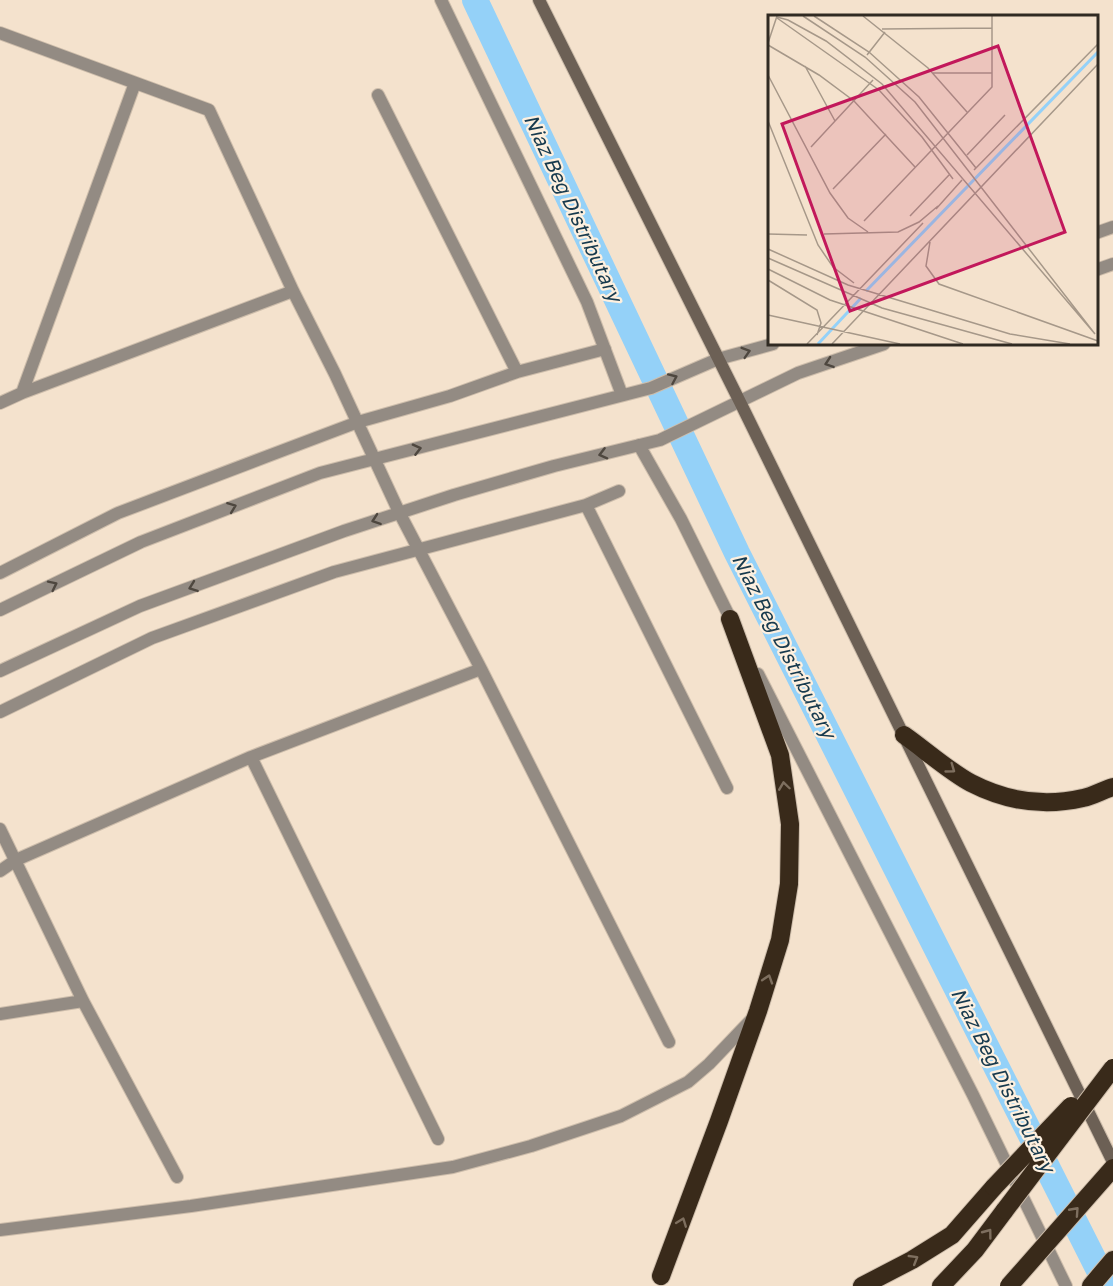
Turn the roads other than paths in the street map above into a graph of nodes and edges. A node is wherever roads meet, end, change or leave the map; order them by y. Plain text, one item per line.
1 (441, 0) edge
2 (539, 0) edge
3 (0, 33) edge
4 (135, 83) junction
5 (378, 95) dead end
6 (1113, 227) edge
7 (1098, 232) edge
8 (1113, 264) edge
9 (1098, 269) edge
10 (292, 291) junction
11 (770, 345) edge
12 (881, 345) edge
13 (605, 349) junction
14 (718, 359) junction
15 (517, 372) junction
16 (22, 393) junction
17 (622, 395) junction
18 (740, 402) junction
19 (0, 403) edge
20 (358, 422) junction
21 (639, 445) junction
22 (376, 459) junction
23 (619, 491) dead end
24 (586, 505) junction
25 (399, 512) junction
26 (419, 550) junction
27 (0, 573) edge
28 (0, 610) edge
29 (730, 619) junction
30 (481, 669) junction
31 (0, 671) edge
32 (0, 712) edge
33 (904, 735) junction
34 (251, 757) junction
35 (1113, 787) edge
36 (727, 788) dead end
37 (0, 829) edge
38 (16, 860) junction
39 (0, 871) edge
40 (83, 1001) junction
41 (758, 1011) junction
42 (0, 1014) edge
43 (669, 1042) dead end
44 (1113, 1062) edge
45 (1113, 1068) edge
46 (438, 1139) dead end
47 (1113, 1162) edge
48 (1113, 1168) edge
49 (177, 1177) dead end
50 (0, 1230) edge
51 (1113, 1260) edge
52 (661, 1276) dead end
53 (862, 1286) edge
54 (941, 1286) edge
55 (1008, 1286) edge
56 (1066, 1286) edge
57 (1091, 1286) edge

1 - 13 street
2 - 14 main road
3 - 4 street
4 - 10 street
4 - 16 street
5 - 15 street
6 - 7 street
8 - 9 street
10 - 16 street
10 - 20 street
14 -> 11 street
12 -> 18 street
13 - 15 street
13 - 17 street
17 -> 14 street
14 - 18 main road
15 - 20 street
16 - 19 street
22 -> 17 street
18 - 21 street
18 - 33 main road
20 - 22 street
20 - 27 street
21 -> 25 street
21 - 29 street
22 - 25 street
28 -> 22 street
23 - 24 street
24 - 26 street
24 - 36 street
25 - 26 street
25 -> 31 street
26 - 30 street
26 - 32 street
41 -> 29 highway
29 - 56 street
30 - 34 street
30 - 43 street
33 -> 35 highway
33 - 47 main road
34 - 38 street
34 - 46 street
37 - 38 street
38 - 39 street
38 - 40 street
40 - 42 street
40 - 49 street
41 - 50 street
52 -> 41 highway
53 -> 44 highway, bridge
54 -> 45 highway, bridge
55 -> 48 highway, bridge
51 - 57 highway

